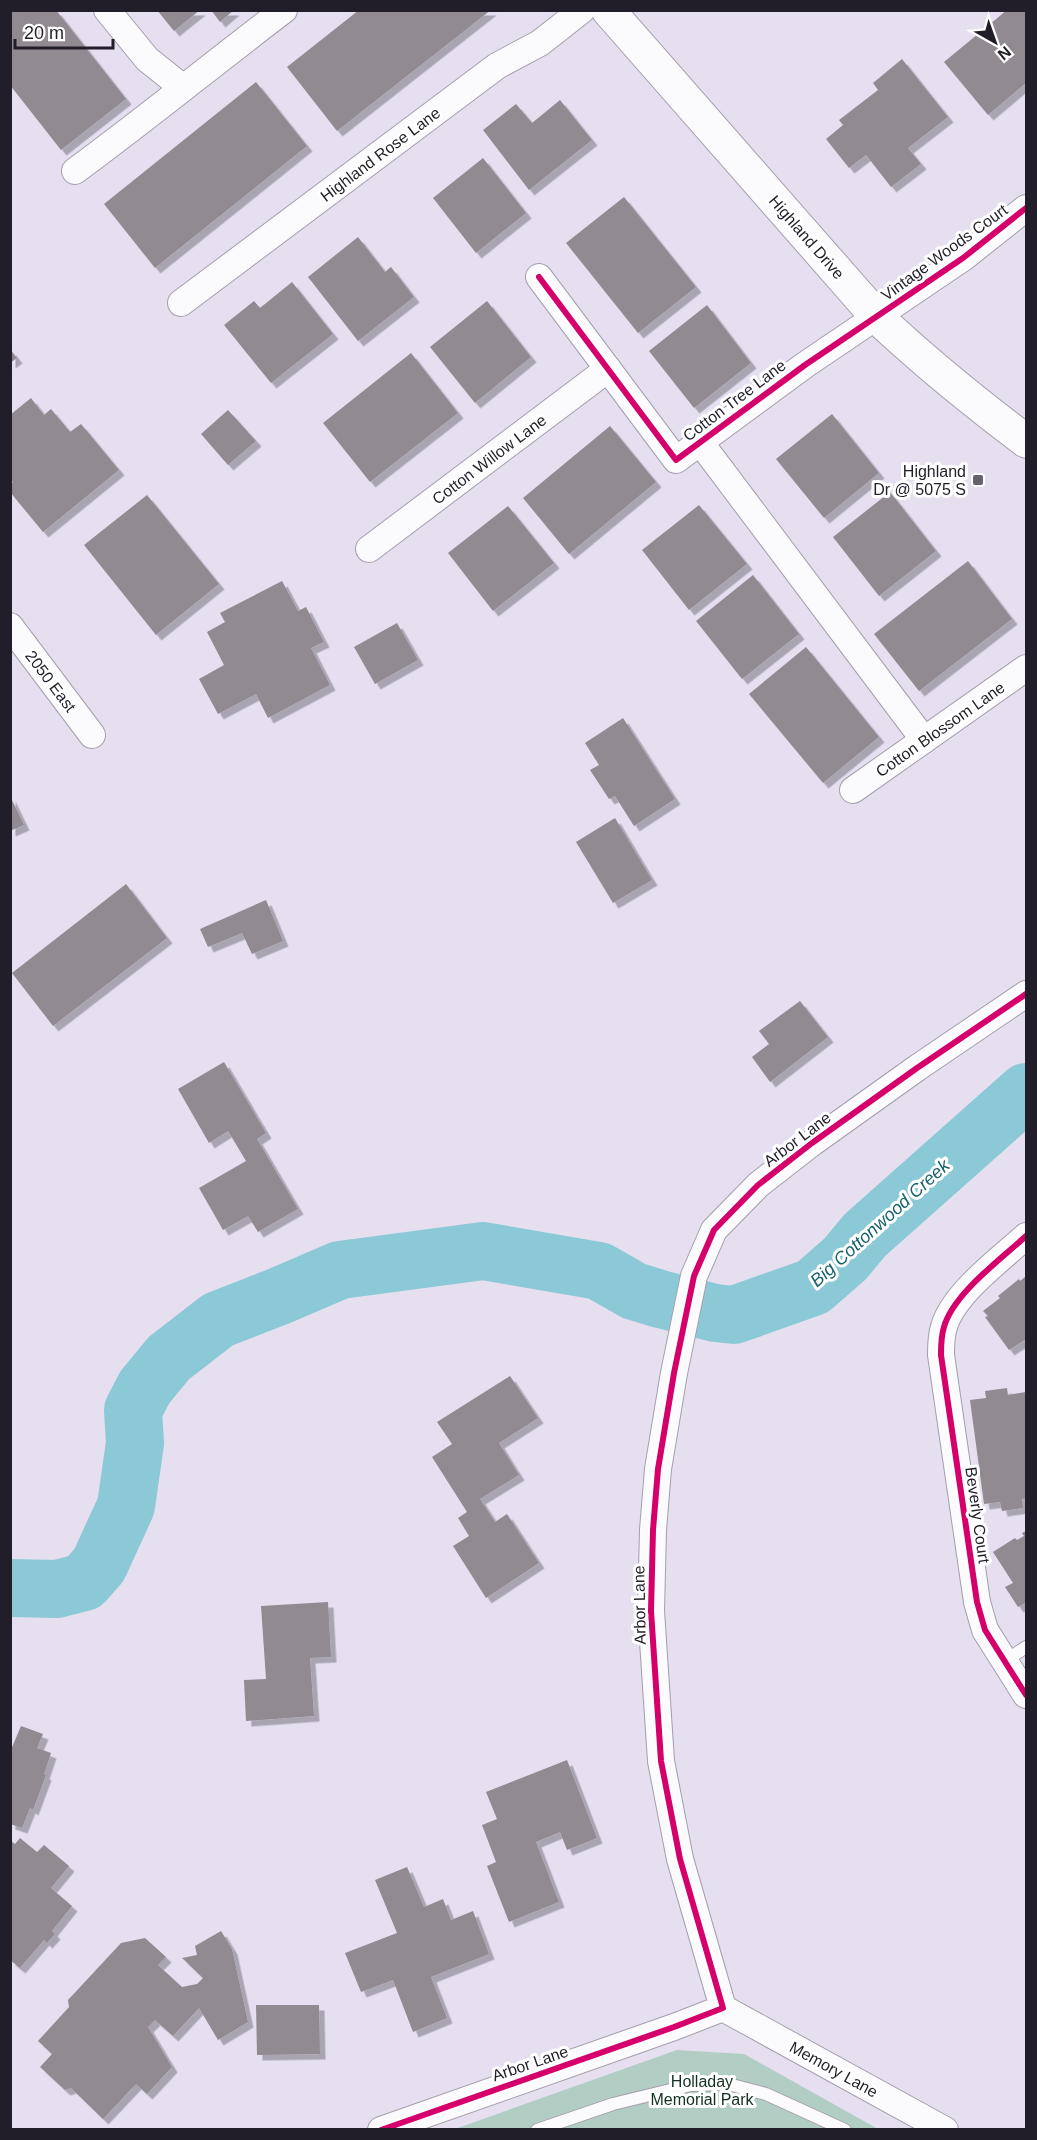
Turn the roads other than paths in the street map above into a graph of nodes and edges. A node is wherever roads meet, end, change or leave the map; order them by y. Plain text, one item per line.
1 (107, 10) edge
2 (284, 10) edge
3 (582, 10) edge
4 (608, 10) edge
5 (182, 87) junction
6 (75, 171) dead end
7 (1026, 208) edge
8 (539, 278) dead end
9 (181, 303) dead end
10 (878, 318) junction
11 (608, 369) junction
12 (1026, 441) edge
13 (700, 442) junction
14 (369, 549) dead end
15 (10, 626) edge
16 (1026, 668) edge
17 (92, 735) dead end
18 (924, 740) junction
19 (853, 790) dead end
20 (1026, 994) edge
21 (1026, 1236) edge
22 (1026, 1647) edge
23 (1005, 1661) junction
24 (1026, 1695) edge
25 (723, 2008) junction
26 (381, 2130) edge
27 (537, 2130) edge
28 (845, 2130) edge
29 (945, 2130) edge

1 - 5 street
2 - 5 street
3 - 9 street, Highland Rose Lane
4 - 10 main road, Highland Drive
5 - 6 street
7 - 10 street, Vintage Woods Court
8 - 11 street, Cotton Tree Lane
10 - 12 main road, Highland Drive
10 - 13 street, Cotton Tree Lane
11 - 13 street, Cotton Tree Lane
11 - 14 street, Cotton Willow Lane
13 - 18 street, Cotton Tree Lane
15 - 17 street, 2050 East
16 - 18 street, Cotton Blossom Lane
18 - 19 street, Cotton Blossom Lane
20 - 25 street, Arbor Lane
21 - 23 street, Beverly Court
22 - 23 lane
23 - 24 street, Beverly Court
25 - 26 street, Arbor Lane
25 - 29 street, Memory Lane
27 - 28 lane

